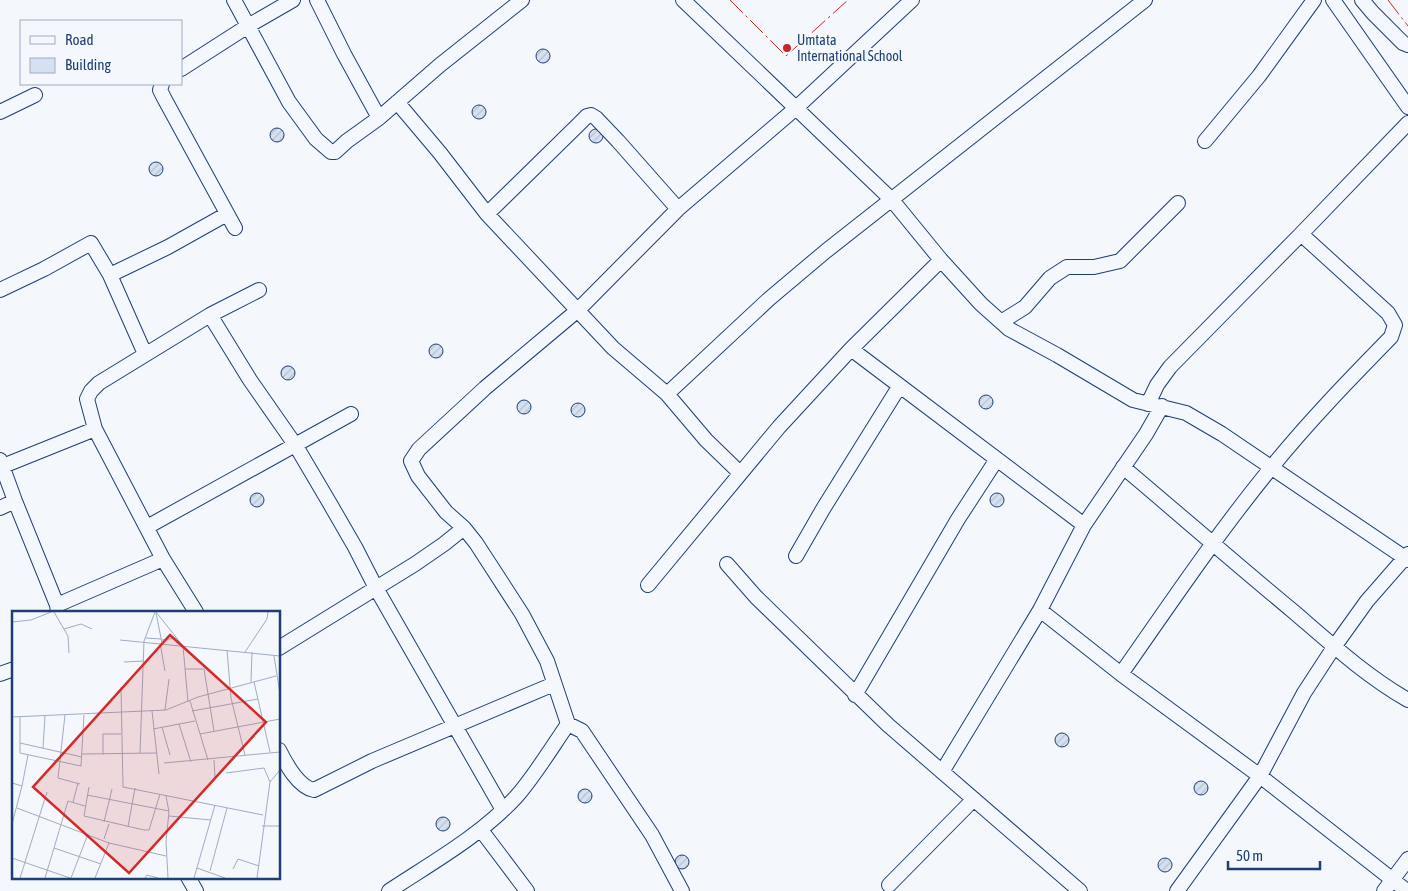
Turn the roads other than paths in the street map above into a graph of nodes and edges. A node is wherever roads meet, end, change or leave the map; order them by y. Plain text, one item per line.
1 (234, 0) edge
2 (293, 0) edge
3 (317, 0) edge
4 (522, 0) edge
5 (683, 0) edge
6 (912, 0) edge
7 (1145, 0) edge
8 (1314, 0) edge
9 (1333, 0) edge
10 (1362, 0) edge
11 (248, 26) junction
12 (1408, 45) edge
13 (182, 68) edge
14 (162, 85) edge
15 (35, 95) dead end
16 (397, 102) junction
17 (1408, 107) edge
18 (795, 108) junction
19 (0, 112) edge
20 (379, 118) junction
21 (1408, 123) edge
22 (1205, 141) dead end
23 (892, 200) junction
24 (1178, 203) dead end
25 (678, 209) junction
26 (228, 214) junction
27 (487, 214) junction
28 (235, 228) dead end
29 (1301, 234) junction
30 (941, 260) junction
31 (110, 275) junction
32 (0, 290) edge
33 (259, 290) dead end
34 (578, 310) junction
35 (210, 315) junction
36 (1002, 322) junction
37 (851, 349) junction
38 (145, 354) junction
39 (899, 387) junction
40 (667, 394) junction
41 (1148, 404) junction
42 (1162, 406) junction
43 (351, 414) dead end
44 (96, 429) junction
45 (296, 446) junction
46 (997, 459) junction
47 (1, 463) edge
48 (1123, 467) junction
49 (1271, 468) junction
50 (740, 473) junction
51 (15, 501) junction
52 (0, 508) edge
53 (1084, 525) junction
54 (147, 527) junction
55 (464, 528) junction
56 (1212, 544) junction
57 (796, 556) dead end
58 (1407, 558) edge
59 (163, 559) junction
60 (727, 564) dead end
61 (648, 585) dead end
62 (376, 588) junction
63 (58, 609) edge
64 (1040, 610) junction
65 (195, 611) edge
66 (280, 647) edge
67 (1334, 647) junction
68 (12, 670) edge
69 (0, 674) edge
70 (1121, 674) junction
71 (554, 684) junction
72 (855, 695) junction
73 (1408, 700) edge
74 (568, 724) junction
75 (455, 727) junction
76 (280, 752) edge
77 (942, 772) junction
78 (1260, 776) junction
79 (973, 800) junction
80 (503, 810) junction
81 (481, 830) junction
82 (1408, 859) edge
83 (189, 878) edge
84 (889, 885) dead end
85 (1388, 886) edge
86 (196, 891) edge
87 (389, 891) edge
88 (527, 891) edge
89 (682, 891) edge
90 (1080, 891) edge
91 (1177, 891) edge
92 (1407, 891) edge

1 - 11 street
2 - 11 street
3 - 20 street
4 - 16 street
5 - 18 street
6 - 18 street
7 - 23 street
8 - 22 street
9 - 17 street
10 - 12 street
11 - 13 street
11 - 20 street
14 - 26 street
15 - 19 street
16 - 20 street
16 - 27 street
18 - 23 street
18 - 25 street
21 - 29 street
23 - 30 street
23 - 40 street
24 - 36 street
25 - 27 street
25 - 34 street
26 - 28 street
26 - 31 street
27 - 34 street
29 - 41 street
29 - 49 street
30 - 36 street
30 - 37 street
31 - 32 street
31 - 38 street
33 - 35 street
34 - 40 street
34 - 55 street
35 - 38 street
35 - 45 street
36 - 41 street
37 - 39 street
37 - 50 street
38 - 44 street
39 - 46 street
39 - 57 street
40 - 50 street
41 - 42 street
42 - 48 street
42 - 49 street
43 - 45 street
44 - 47 street
44 - 54 street
45 - 54 street
45 - 62 street
46 - 53 street
46 - 72 street
47 - 51 street
48 - 53 street
48 - 56 street
49 - 56 street
49 - 58 street
50 - 61 street
51 - 52 street
51 - 63 street
53 - 64 street
54 - 59 street
55 - 62 street
55 - 71 street
56 - 67 street
56 - 70 street
58 - 67 street
59 - 63 street
59 - 65 street
60 - 72 street
62 - 66 street
62 - 75 street
64 - 70 street
64 - 77 street
67 - 73 street
67 - 78 street
68 - 69 street
70 - 78 street
71 - 74 street
71 - 75 street
72 - 77 street
74 - 80 street
74 - 89 street
75 - 76 street
75 - 80 street
77 - 79 street
78 - 85 street
78 - 91 street
79 - 84 street
79 - 90 street
80 - 81 street
81 - 87 street
81 - 88 street
82 - 85 street
83 - 86 street
85 - 92 street

